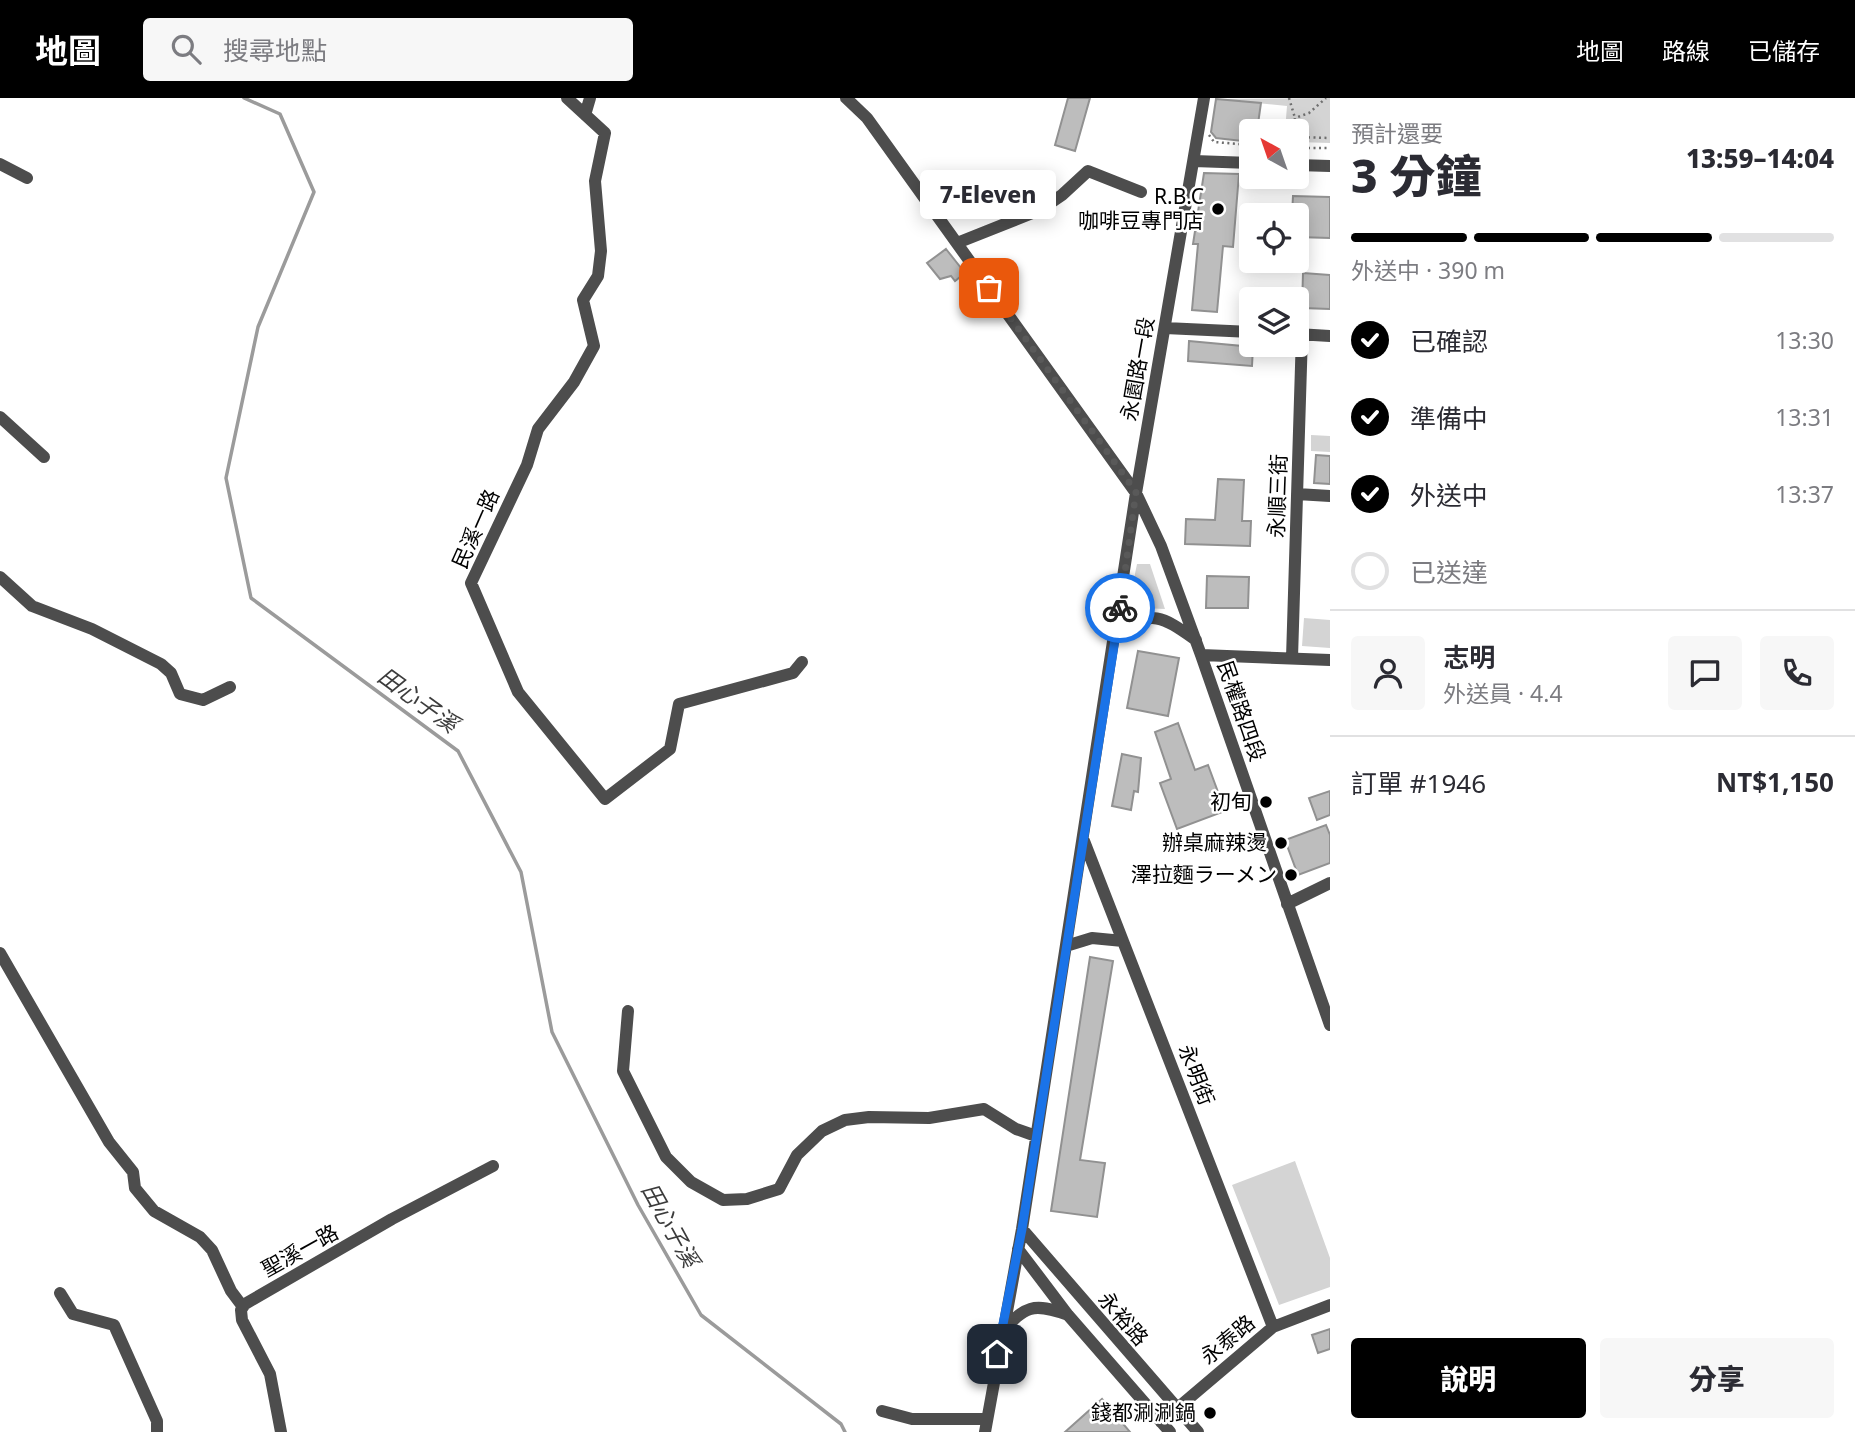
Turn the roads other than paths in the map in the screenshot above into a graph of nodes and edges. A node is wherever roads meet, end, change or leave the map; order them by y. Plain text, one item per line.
1 (567, 98) edge
2 (590, 98) edge
3 (846, 98) edge
4 (1204, 98) edge
5 (585, 115) junction
6 (1194, 161) junction
7 (1239, 163) edge
8 (0, 164) edge
9 (1309, 165) edge
10 (1330, 166) edge
11 (27, 178) dead end
12 (1142, 192) dead end
13 (957, 243) junction
14 (1165, 328) junction
15 (1239, 331) edge
16 (1309, 335) edge
17 (1330, 336) edge
18 (1299, 357) edge
19 (0, 417) edge
20 (44, 457) dead end
21 (1136, 492) junction
22 (1297, 494) junction
23 (1330, 496) edge
24 (0, 578) edge
25 (1117, 631) junction
26 (1196, 640) junction
27 (1201, 655) junction
28 (1292, 658) junction
29 (1330, 660) edge
30 (802, 662) dead end
31 (230, 687) dead end
32 (1083, 838) junction
33 (1330, 883) edge
34 (1287, 904) junction
35 (1123, 941) junction
36 (1066, 946) junction
37 (0, 953) edge
38 (628, 1011) dead end
39 (1330, 1025) edge
40 (1037, 1136) junction
41 (494, 1166) dead end
42 (1022, 1229) junction
43 (1018, 1249) junction
44 (60, 1293) dead end
45 (1330, 1305) edge
46 (243, 1307) junction
47 (1068, 1315) junction
48 (1273, 1326) junction
49 (1001, 1333) junction
50 (1176, 1409) junction
51 (882, 1411) dead end
52 (1161, 1422) junction
53 (986, 1425) edge
54 (157, 1432) edge
55 (281, 1432) edge
56 (1170, 1432) edge
57 (1198, 1432) edge

1 - 5 street
2 - 5 street
3 - 13 street, 民權路四段
4 - 6 street, 永園路一段
5 - 30 street, 民溪一路
6 - 7 street
6 - 14 street, 永園路一段
8 - 11 street
9 - 10 street
12 - 13 street
13 - 21 street, 民權路四段
14 - 15 street
14 - 21 street, 永園路一段
16 - 17 street
18 - 22 street, 永順三街
19 - 20 street
21 - 25 street, 永園路一段
21 - 26 street, 民權路四段
22 - 23 street
22 - 28 street, 永順三街
24 - 31 street
25 - 26 street
25 - 32 street, 永園路一段
26 - 27 street, 民權路四段
27 - 28 street
27 - 34 street, 民權路四段
28 - 29 street
32 - 35 street, 永明街
32 - 36 street, 永園路一段
33 - 34 street
34 - 39 street, 民權路四段
35 - 36 street
35 - 48 street, 永明街
36 - 40 street, 永園路一段
37 - 46 street
38 - 40 street
40 - 42 street, 永園路一段
41 - 46 street, 聖溪一路
42 - 43 street, 永園路一段
42 - 50 street, 永裕路
43 - 47 street, 永裕路
43 - 49 street, 永園路一段
44 - 54 street
45 - 48 street, 永泰路
46 - 55 street
47 - 49 street
47 - 52 street, 永裕路
48 - 50 street, 永泰路
49 - 53 street, 永園路一段
50 - 52 street, 永泰路
50 - 57 street, 永裕路
51 - 53 street
52 - 56 street, 永裕路

